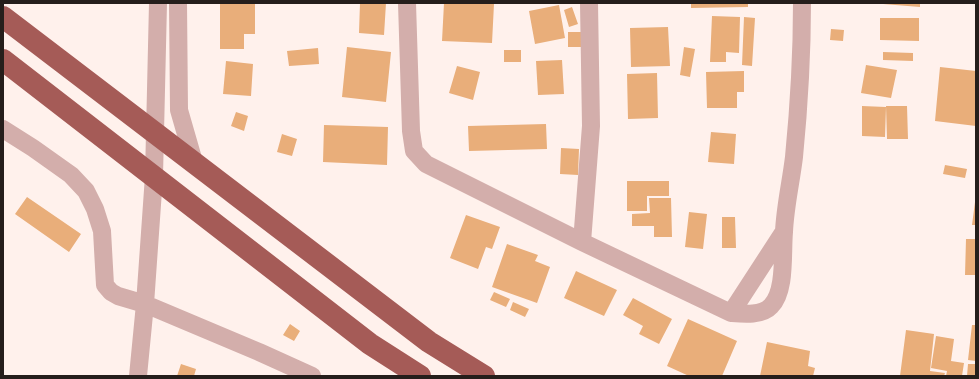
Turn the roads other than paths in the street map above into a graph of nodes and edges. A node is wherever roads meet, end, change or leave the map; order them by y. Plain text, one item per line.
1 (158, 3) edge
2 (178, 3) edge
3 (407, 3) edge
4 (589, 3) edge
5 (802, 3) edge
6 (3, 17) edge
7 (3, 60) edge
8 (3, 129) edge
9 (155, 132) junction
10 (194, 162) junction
11 (154, 176) junction
12 (784, 232) junction
13 (582, 242) junction
14 (145, 304) junction
15 (730, 313) junction
16 (138, 376) edge
17 (312, 376) edge
18 (420, 376) edge
19 (484, 376) edge

1 - 9 street
2 - 10 street
3 - 13 street
4 - 13 street
5 - 12 street
6 - 9 highway
7 - 11 highway
8 - 14 street
9 - 10 highway
9 - 11 street
10 - 19 highway
11 - 14 street
11 - 18 highway
12 - 15 street
12 - 15 street
13 - 15 street
14 - 16 street
14 - 17 street

